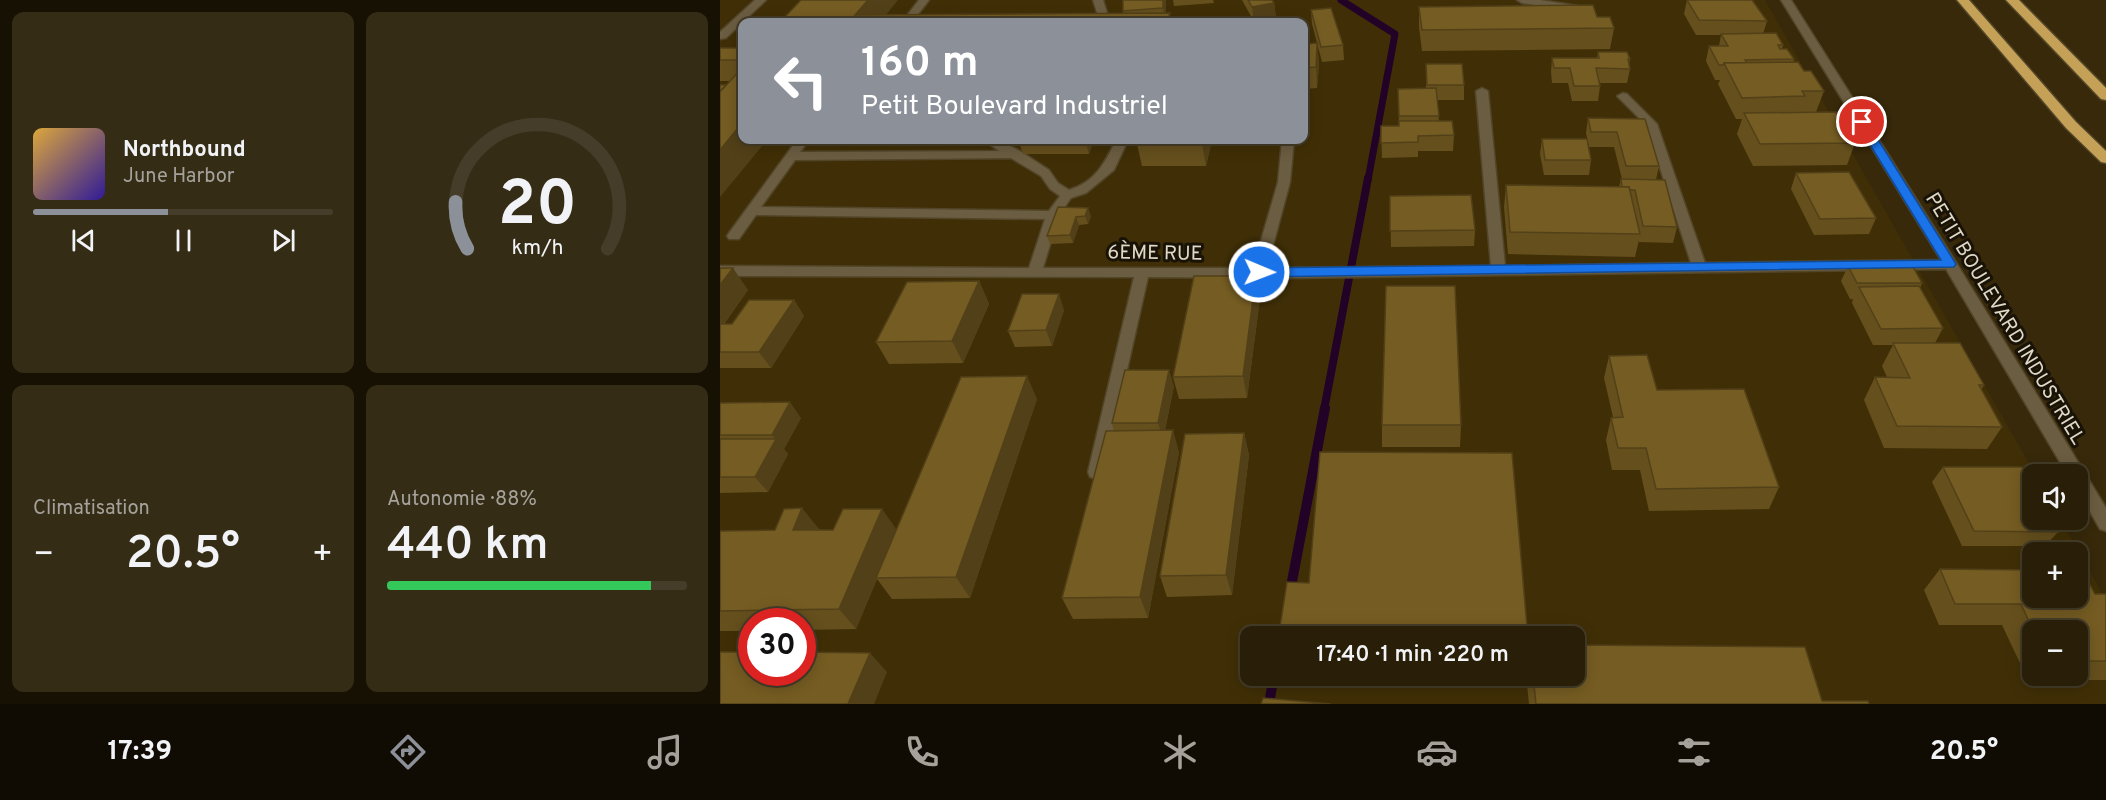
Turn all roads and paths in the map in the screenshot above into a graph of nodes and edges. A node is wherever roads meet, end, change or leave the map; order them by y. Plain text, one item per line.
1 (761, 0) edge
2 (924, 0) edge
3 (1098, 0) edge
4 (1522, 0) edge
5 (1786, 0) edge
6 (1963, 0) edge
7 (2012, 0) edge
8 (1592, 12) edge
9 (742, 18) edge
10 (910, 18) edge
11 (1104, 18) edge
12 (738, 21) edge
13 (722, 36) dead end
14 (1482, 91) dead end
15 (1623, 96) dead end
16 (2106, 96) edge
17 (800, 144) edge
18 (997, 144) edge
19 (1120, 144) edge
20 (1288, 144) edge
21 (1016, 154) junction
22 (793, 156) junction
23 (2106, 159) edge
24 (1066, 195) junction
25 (752, 211) junction
26 (1053, 215) junction
27 (735, 236) dead end
28 (1950, 264) junction
29 (1700, 266) junction
30 (1498, 269) junction
31 (1035, 270) junction
32 (720, 271) edge
33 (1142, 271) junction
34 (1259, 272) junction
35 (2070, 464) edge
36 (1092, 490) edge
37 (2088, 494) edge
38 (2106, 524) edge

1 - 9 street
2 - 10 street
3 - 11 street
4 - 8 street
5 - 28 street, PETIT BOULEVARD INDUSTRIEL
6 - 23 highway
7 - 16 highway
12 - 13 street
14 - 30 street
15 - 29 street
17 - 22 street
18 - 21 street
19 - 24 street
20 - 34 street
21 - 22 street
21 - 24 street
22 - 25 street
24 - 26 street
25 - 26 street
25 - 27 street
26 - 31 street
28 - 29 street, 6ÈME RUE
28 - 35 street, PETIT BOULEVARD INDUSTRIEL
29 - 30 street, 6ÈME RUE
30 - 34 street, 6ÈME RUE
31 - 32 street, 6ÈME RUE
31 - 33 street, 6ÈME RUE
33 - 34 street, 6ÈME RUE
33 - 36 street
37 - 38 street, PETIT BOULEVARD INDUSTRIEL

